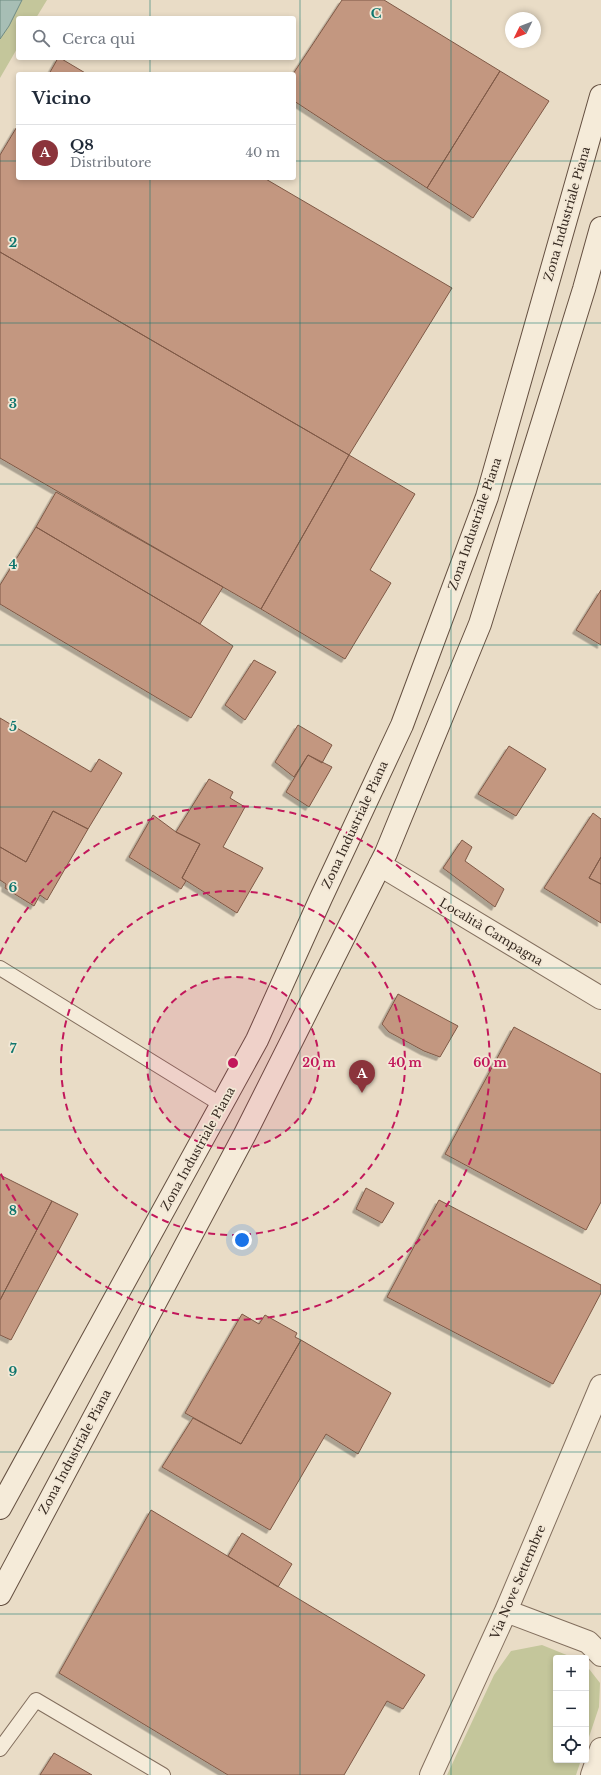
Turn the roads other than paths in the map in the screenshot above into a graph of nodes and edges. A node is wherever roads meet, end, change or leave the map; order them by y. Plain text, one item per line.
1 (601, 96) edge
2 (601, 228) edge
3 (380, 865) junction
4 (0, 968) edge
5 (601, 998) edge
6 (222, 1105) junction
7 (601, 1386) edge
8 (0, 1508) edge
9 (0, 1594) edge
10 (506, 1611) junction
11 (601, 1655) edge
12 (0, 1749) edge
13 (601, 1749) edge
14 (163, 1775) edge
15 (431, 1775) edge
16 (592, 1775) edge

1 - 6 main road, Zona Industriale Piana
2 - 3 main road, Zona Industriale Piana
3 - 5 main road, Località Campagna
3 - 9 main road, Zona Industriale Piana
4 - 6 lane
6 - 8 main road, Zona Industriale Piana
7 - 10 main road, Via Nove Settembre
10 - 11 main road
10 - 15 main road, Via Nove Settembre
12 - 14 lane
13 - 16 main road

